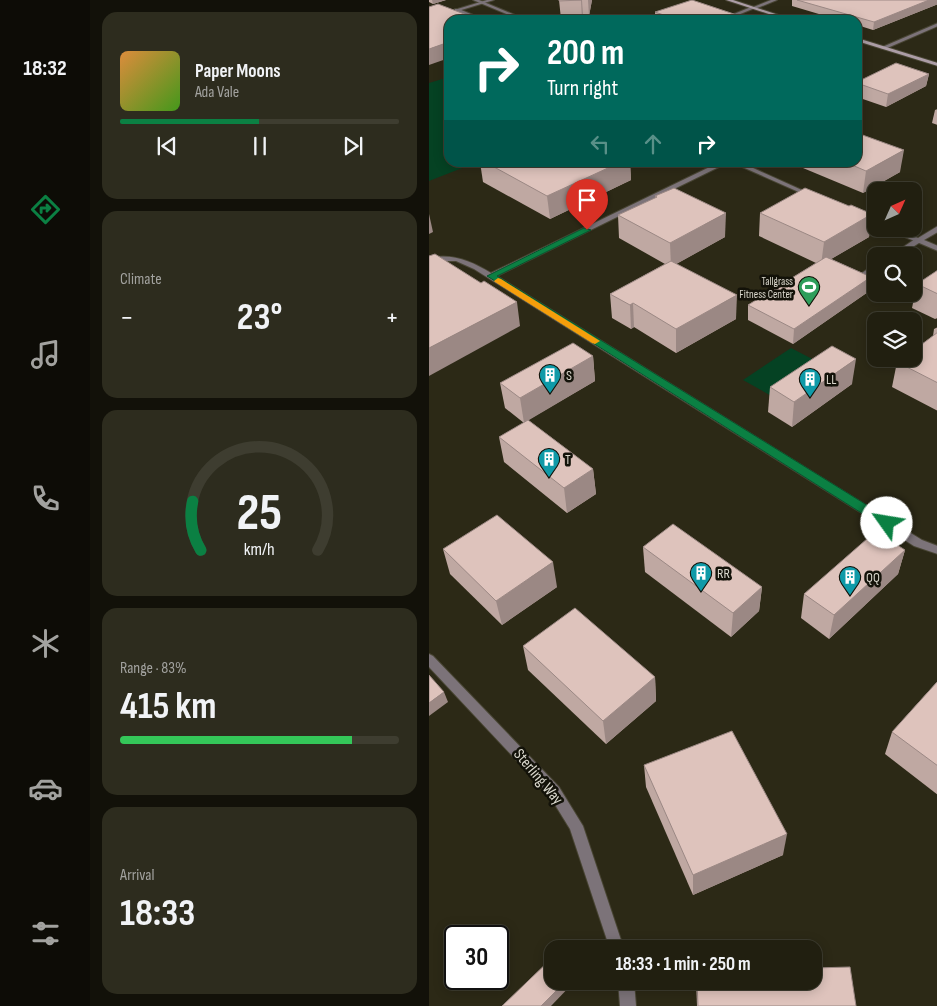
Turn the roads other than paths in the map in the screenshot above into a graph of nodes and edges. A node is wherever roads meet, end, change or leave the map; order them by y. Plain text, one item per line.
1 (475, 0) edge
2 (492, 0) edge
3 (727, 0) edge
4 (775, 0) edge
5 (483, 3) junction
6 (753, 8) junction
7 (457, 10) junction
8 (435, 15) edge
9 (470, 15) edge
10 (513, 15) edge
11 (737, 15) edge
12 (776, 15) edge
13 (937, 24) edge
14 (862, 42) edge
15 (883, 48) junction
16 (937, 65) edge
17 (717, 167) edge
18 (746, 167) edge
19 (823, 200) edge
20 (937, 228) edge
21 (911, 238) edge
22 (918, 241) junction
23 (908, 247) edge
24 (937, 249) edge
25 (433, 260) edge
26 (867, 274) edge
27 (491, 276) junction
28 (862, 277) edge
29 (937, 550) edge
30 (429, 659) edge
31 (614, 940) edge
32 (627, 990) edge
33 (628, 1006) edge

1 - 5 street
2 - 5 street
3 - 6 main road
4 - 6 street
5 - 7 street
5 - 10 street
6 - 11 street
6 - 12 main road
7 - 8 street
7 - 9 street
13 - 15 street
14 - 15 main road
15 - 16 main road
17 - 27 street
18 - 19 street
20 - 22 street
21 - 22 street
22 - 23 street
22 - 24 street
25 - 27 street
26 - 28 street
27 - 29 street
30 - 31 street, Sterling Way
32 - 33 street

